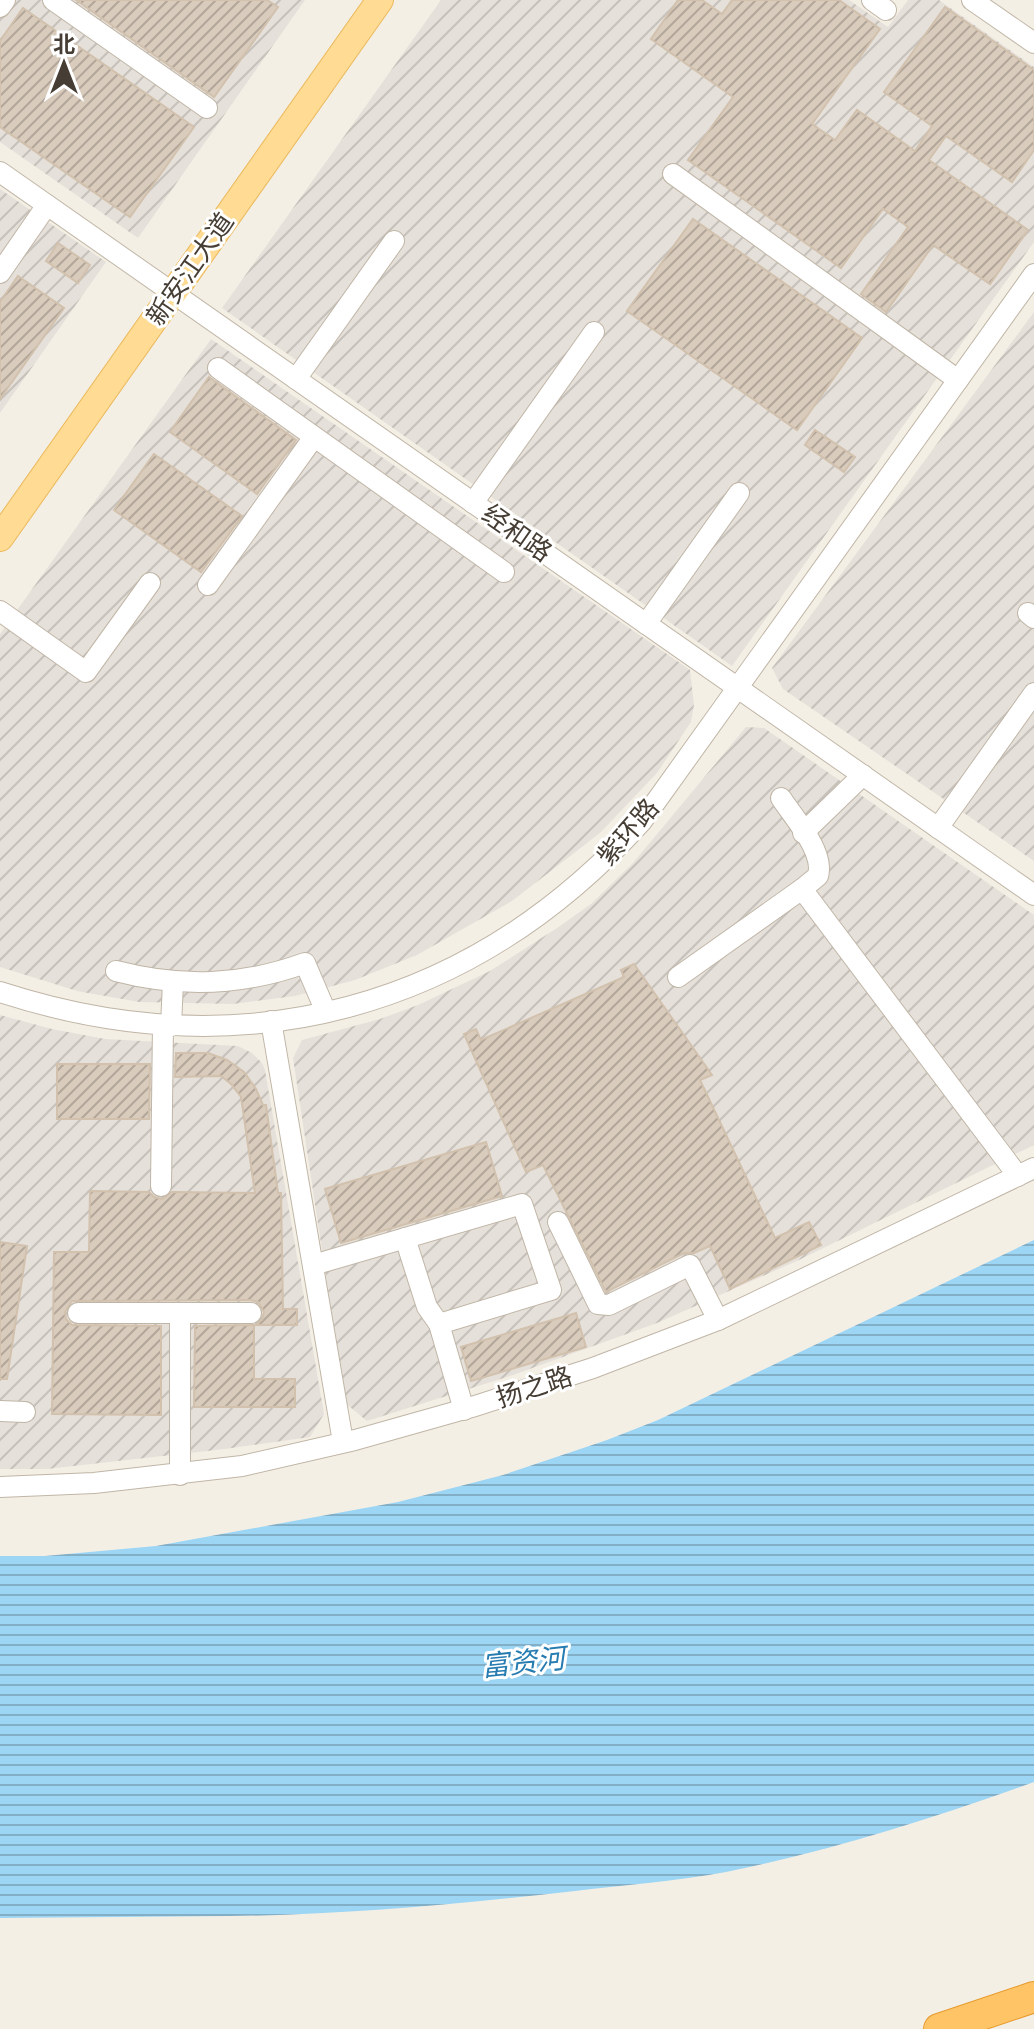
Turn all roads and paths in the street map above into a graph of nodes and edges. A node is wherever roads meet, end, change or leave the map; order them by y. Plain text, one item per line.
1 (5, 0) edge
2 (53, 0) edge
3 (359, 0) edge
4 (380, 0) edge
5 (972, 0) edge
6 (0, 7) edge
7 (1034, 43) edge
8 (207, 108) dead end
9 (0, 172) edge
10 (673, 174) dead end
11 (47, 205) junction
12 (394, 241) dead end
13 (0, 273) edge
14 (1034, 274) edge
15 (166, 288) junction
16 (594, 332) dead end
17 (218, 368) dead end
18 (296, 379) junction
19 (958, 380) junction
20 (373, 432) junction
21 (314, 437) junction
22 (351, 463) junction
23 (739, 493) dead end
24 (473, 503) junction
25 (0, 508) edge
26 (0, 538) edge
27 (504, 572) dead end
28 (150, 583) dead end
29 (208, 585) dead end
30 (0, 611) edge
31 (646, 624) junction
32 (738, 688) junction
33 (1034, 693) edge
34 (863, 775) junction
35 (781, 798) dead end
36 (938, 828) junction
37 (803, 833) junction
38 (802, 889) junction
39 (1034, 895) edge
40 (116, 971) dead end
41 (678, 977) dead end
42 (173, 982) junction
43 (0, 992) edge
44 (326, 1012) junction
45 (271, 1021) junction
46 (167, 1025) junction
47 (1026, 1172) edge
48 (161, 1186) dead end
49 (558, 1222) dead end
50 (405, 1238) junction
51 (313, 1265) junction
52 (78, 1313) dead end
53 (180, 1313) junction
54 (251, 1313) dead end
55 (718, 1320) junction
56 (439, 1324) junction
57 (464, 1410) junction
58 (0, 1411) edge
59 (25, 1412) dead end
60 (343, 1442) junction
61 (180, 1475) junction
62 (0, 1487) edge
63 (1034, 1997) edge
64 (1034, 2016) edge
65 (939, 2029) edge
66 (997, 2029) edge

1 - 6 street
2 - 8 street
3 - 15 main road, 新安江大道
4 - 15 main road, 新安江大道
5 - 7 street
9 - 11 street, 经和路
10 - 19 street
11 - 13 street
11 - 15 street, 经和路
12 - 18 street
14 - 19 street, 紫环路
15 - 18 street, 经和路
15 - 25 main road, 新安江大道
15 - 26 main road, 新安江大道
16 - 24 street
17 - 21 street
18 - 20 street, 经和路
19 - 32 street, 紫环路
20 - 22 street
20 - 24 street, 经和路
21 - 22 street
21 - 29 street
22 - 27 street
23 - 31 street
24 - 31 street, 经和路
28 - 30 street
31 - 32 street, 经和路
32 - 34 street, 经和路
32 - 44 street, 紫环路
33 - 36 street
34 - 36 street, 经和路
34 - 37 street
35 - 37 street
36 - 39 street, 经和路
37 - 38 street
38 - 41 street
38 - 47 street
40 - 42 street
42 - 44 street
42 - 46 street
43 - 46 street, 紫环路
44 - 45 street, 紫环路
45 - 46 street, 紫环路
45 - 51 street
46 - 48 street
47 - 55 street, 扬之路
49 - 55 street
50 - 51 street
50 - 56 street
50 - 56 street
51 - 60 street
52 - 53 street
53 - 54 street
53 - 61 street
55 - 57 street, 扬之路
56 - 57 street
57 - 60 street, 扬之路
58 - 59 street
60 - 61 street, 扬之路
61 - 62 street, 扬之路
63 - 65 highway
64 - 66 highway

